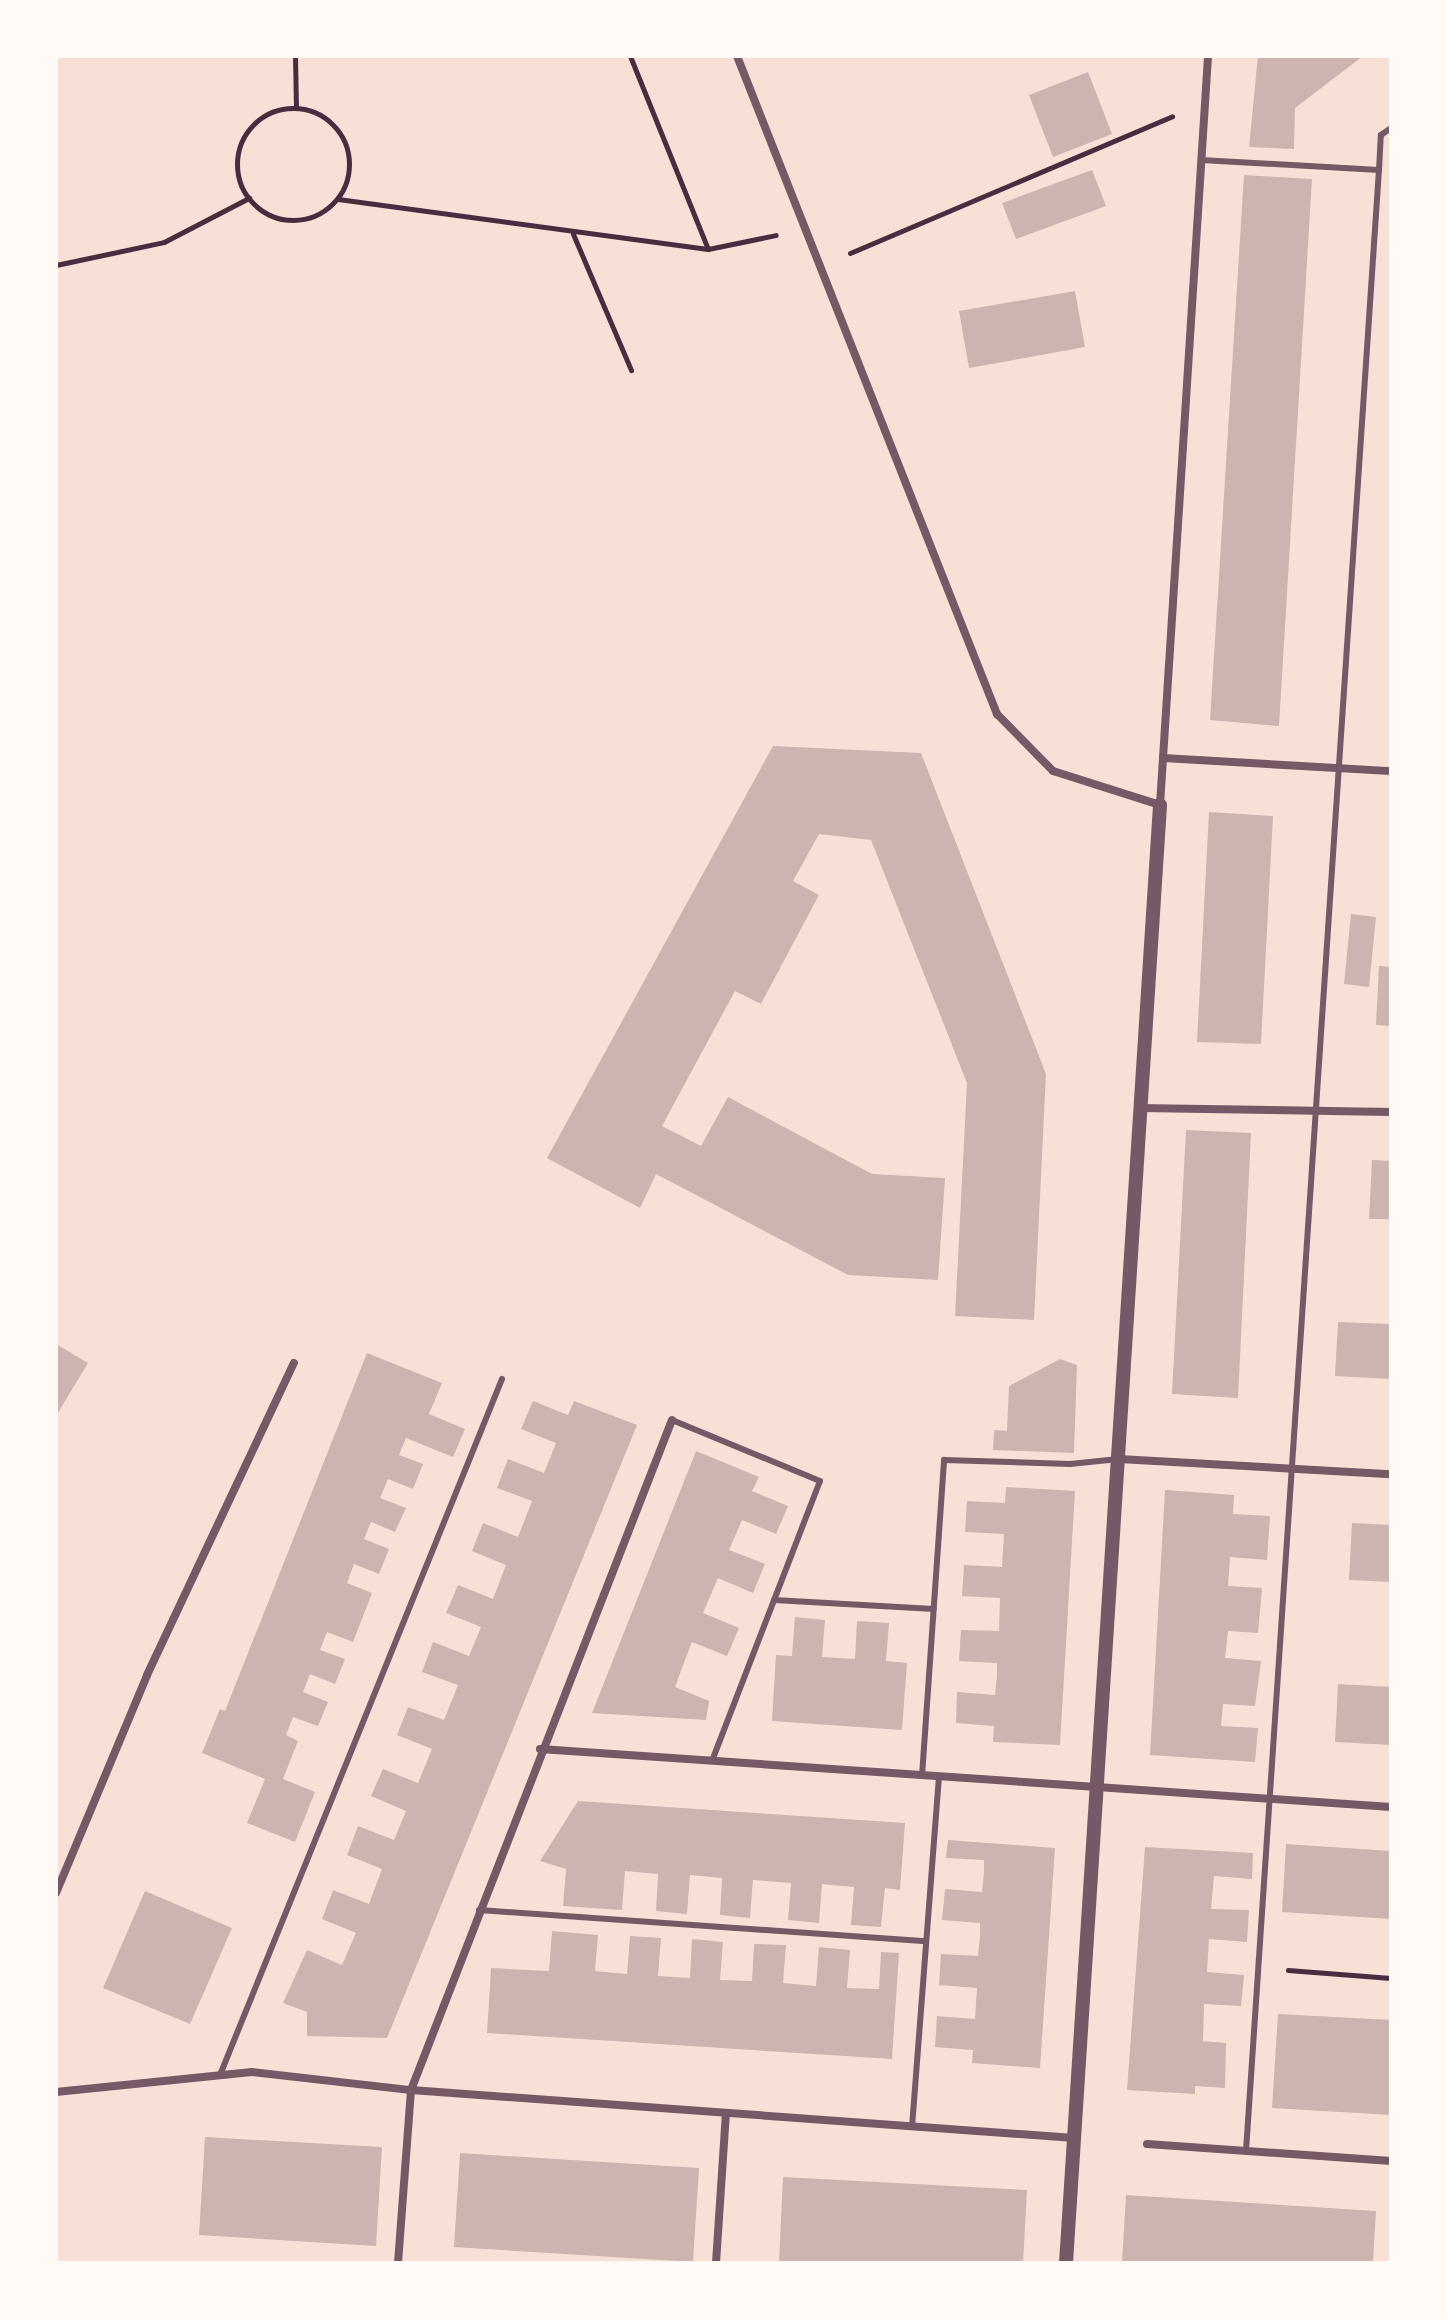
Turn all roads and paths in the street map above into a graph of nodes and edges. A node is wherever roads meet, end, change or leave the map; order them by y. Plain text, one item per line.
1 (295, 56) edge
2 (630, 56) edge
3 (737, 56) edge
4 (1208, 56) edge
5 (1205, 102) junction
6 (296, 108) junction
7 (1391, 128) edge
8 (1201, 160) junction
9 (1379, 170) junction
10 (249, 198) junction
11 (338, 199) junction
12 (803, 225) junction
13 (573, 234) junction
14 (708, 249) junction
15 (56, 265) edge
16 (819, 266) junction
17 (631, 370) dead end
18 (1163, 758) junction
19 (1339, 768) junction
20 (1391, 771) edge
21 (1160, 805) junction
22 (1140, 1108) junction
23 (1316, 1110) junction
24 (1391, 1112) edge
25 (294, 1363) dead end
26 (502, 1379) dead end
27 (672, 1420) joint
28 (1119, 1459) junction
29 (1293, 1471) junction
30 (1391, 1474) edge
31 (774, 1600) junction
32 (934, 1609) junction
33 (540, 1749) junction
34 (712, 1761) junction
35 (922, 1776) junction
36 (939, 1777) junction
37 (1096, 1788) junction
38 (1270, 1799) junction
39 (1391, 1807) edge
40 (56, 1893) edge
41 (479, 1910) junction
42 (926, 1941) junction
43 (1259, 1968) junction
44 (1391, 1978) edge
45 (220, 2075) junction
46 (411, 2090) junction
47 (56, 2092) edge
48 (726, 2113) junction
49 (912, 2127) junction
50 (1074, 2138) junction
51 (1147, 2144) dead end
52 (1246, 2151) junction
53 (1391, 2161) edge
54 (398, 2263) edge
55 (716, 2263) edge
56 (1066, 2263) edge

1 - 6 path
2 - 14 path
3 - 12 street
4 - 5 street
5 - 8 street
5 - 16 path
6 - 10 path
6 - 11 path
7 - 9 lane
8 - 9 lane
8 - 18 street
9 - 19 lane
10 - 11 path
10 - 15 path
11 - 13 path
12 - 14 path
12 - 16 street
13 - 14 path
13 - 17 path
16 - 21 street
18 - 19 street
18 - 21 street
19 - 20 street
19 - 23 lane
21 - 22 street
22 - 23 street
22 - 28 street
23 - 24 street
23 - 29 lane
25 - 40 street
26 - 45 lane
27 - 31 lane
27 - 33 street
28 - 29 street
28 - 32 lane
28 - 37 street
29 - 30 street
29 - 38 lane
31 - 32 lane
31 - 34 lane
32 - 35 lane
33 - 34 street
33 - 41 street
34 - 35 street
35 - 36 street
36 - 37 street
36 - 42 lane
37 - 38 street
37 - 50 street
38 - 39 street
38 - 43 lane
41 - 42 lane
41 - 46 street
42 - 49 lane
43 - 44 path
43 - 52 lane
45 - 46 street
45 - 47 street
46 - 48 street
46 - 54 street
48 - 49 street
48 - 55 street
49 - 50 street
50 - 56 street
51 - 52 street
52 - 53 street

